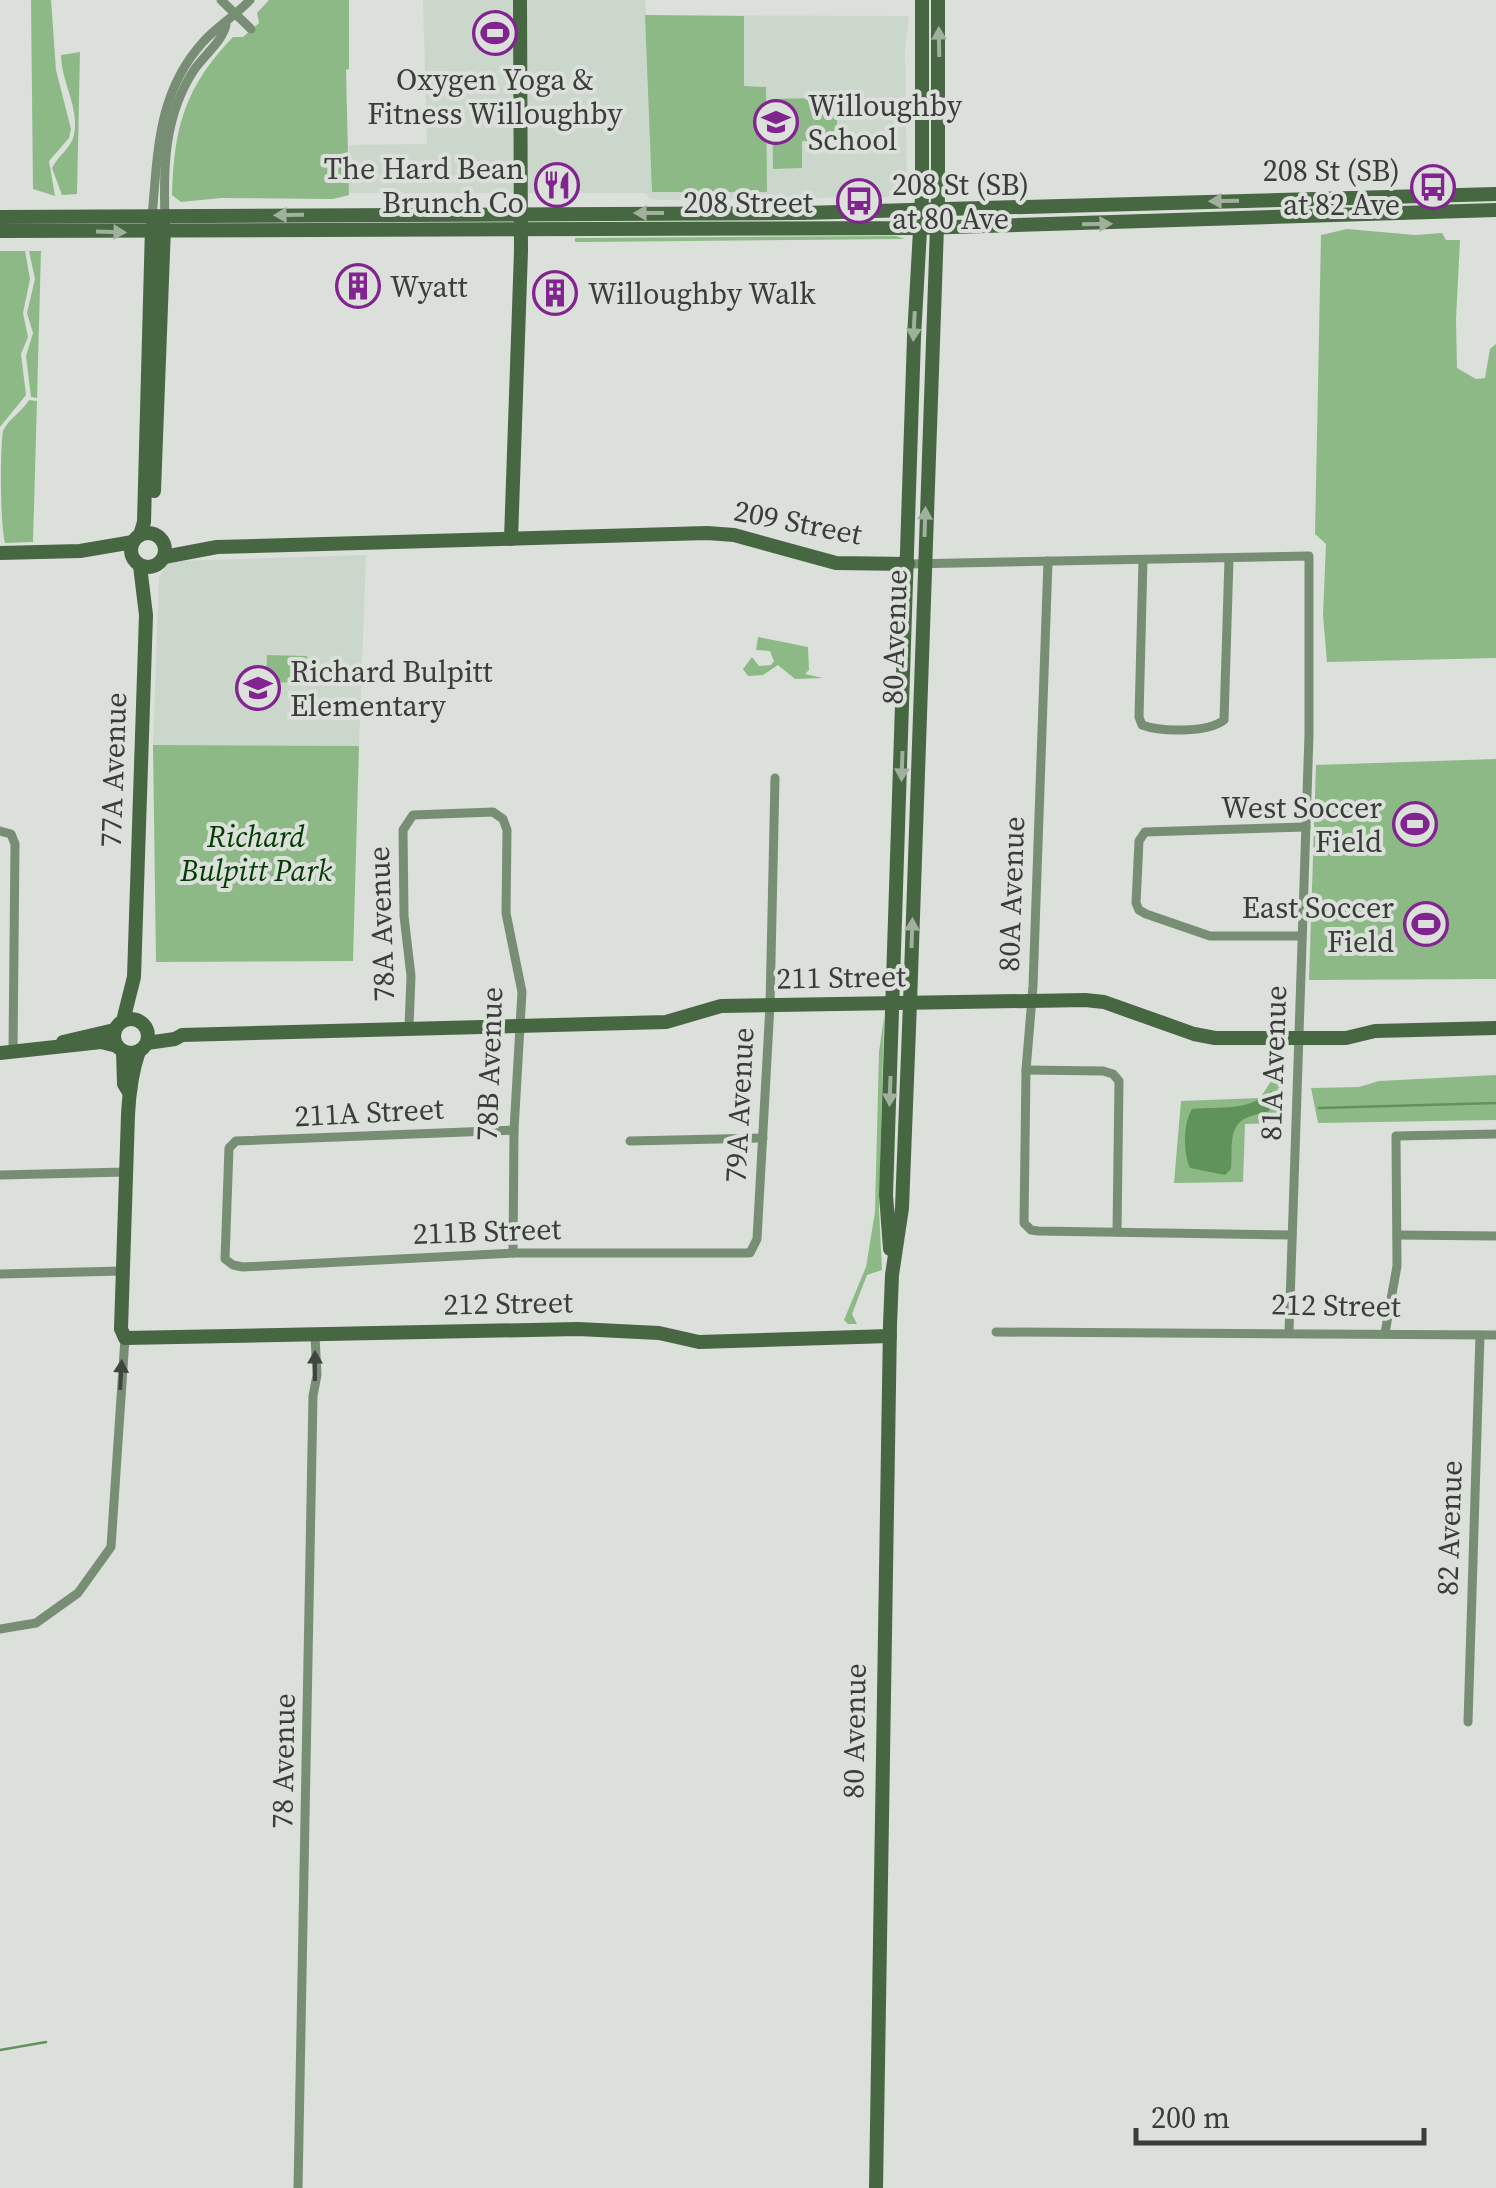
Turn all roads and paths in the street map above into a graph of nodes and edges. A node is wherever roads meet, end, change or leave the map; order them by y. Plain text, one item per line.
1 (221, 0) edge
2 (250, 0) edge
3 (520, 0) edge
4 (922, 0) edge
5 (938, 0) edge
6 (236, 14) junction
7 (251, 29) dead end
8 (1496, 194) edge
9 (921, 210) junction
10 (938, 210) junction
11 (1496, 210) edge
12 (521, 213) junction
13 (0, 216) edge
14 (158, 225) junction
15 (920, 228) junction
16 (937, 228) junction
17 (521, 230) junction
18 (0, 232) edge
19 (511, 539) junction
20 (148, 550) junction
21 (0, 553) edge
22 (1309, 556) joint
23 (1229, 559) junction
24 (1144, 560) junction
25 (1048, 561) junction
26 (916, 564) junction
27 (775, 778) dead end
28 (407, 821) joint
29 (1306, 827) junction
30 (0, 831) edge
31 (0, 934) edge
32 (14, 934) junction
33 (1302, 936) junction
34 (134, 978) junction
35 (1032, 1000) junction
36 (894, 1003) junction
37 (910, 1003) junction
38 (770, 1006) junction
39 (120, 1025) junction
40 (520, 1025) junction
41 (409, 1027) junction
42 (1496, 1028) edge
43 (1298, 1038) junction
44 (135, 1040) junction
45 (58, 1046) junction
46 (7, 1053) edge
47 (1026, 1070) junction
48 (514, 1130) junction
49 (1496, 1134) edge
50 (762, 1138) junction
51 (630, 1141) dead end
52 (126, 1172) junction
53 (0, 1175) edge
54 (1117, 1232) junction
55 (1397, 1235) junction
56 (1292, 1236) junction
57 (1496, 1236) edge
58 (750, 1252) joint
59 (513, 1254) junction
60 (227, 1261) joint
61 (122, 1271) junction
62 (0, 1274) edge
63 (892, 1275) junction
64 (996, 1332) dead end
65 (1289, 1332) junction
66 (1385, 1333) junction
67 (1480, 1335) junction
68 (1496, 1335) edge
69 (315, 1336) junction
70 (890, 1336) junction
71 (125, 1338) junction
72 (0, 1629) edge
73 (1468, 1722) dead end
74 (298, 2188) edge
75 (876, 2188) edge

1 - 6 street
2 - 6 street
3 - 12 main road
4 - 9 main road, 80 Avenue
10 -> 5 main road, 80 Avenue
6 - 7 street
6 - 14 street
8 -> 10 main road, 208 Street
9 - 10 main road, 208 Street
9 -> 12 main road, 208 Street
9 - 15 main road, 80 Avenue
10 - 16 main road, 80 Avenue
16 -> 11 main road, 208 Street
12 -> 14 main road, 208 Street
12 - 17 main road
13 - 14 main road, 208 Street
14 - 17 main road, 208 Street
18 -> 14 main road, 208 Street
14 - 20 main road
15 - 16 main road, 208 Street
15 - 17 main road, 208 Street
15 -> 26 main road, 80 Avenue
26 -> 16 main road, 80 Avenue
17 - 19 main road
19 - 20 main road, 209 Street
19 - 26 main road, 209 Street
20 - 21 main road, 209 Street
20 - 34 main road, 77A Avenue
22 - 23 street, 209 Street
22 - 29 street, 81A Avenue
23 - 24 street, 209 Street
23 - 24 street
24 - 25 street, 209 Street
25 - 26 street, 209 Street
25 - 35 street, 80A Avenue
26 -> 36 main road, 80 Avenue
37 -> 26 main road, 80 Avenue
27 - 38 street, 79A Avenue
28 - 40 street, 78B Avenue
28 - 41 street, 78A Avenue
29 - 33 street, 81A Avenue
29 - 33 street
30 - 32 street
31 - 32 street
32 - 46 street
33 - 43 street, 81A Avenue
34 - 39 main road, 77A Avenue
34 - 44 main road, 77A Avenue
35 - 37 main road, 211 Street
35 - 43 main road, 211 Street
35 - 47 street, 80A Avenue
36 - 37 main road, 211 Street
36 - 38 main road, 211 Street
36 -> 63 main road, 80 Avenue
37 - 63 main road, 80 Avenue
38 - 40 main road, 211 Street
38 - 50 street, 79A Avenue
39 - 44 main road, 211 Street
39 - 44 main road, 77A Avenue
39 - 45 main road, 211 Street
40 - 41 main road, 211 Street
40 - 48 street, 78B Avenue
41 - 44 main road, 211 Street
42 - 43 main road, 211 Street
43 - 56 street, 81A Avenue
44 - 45 main road, 211 Street
44 - 52 main road, 77A Avenue
45 - 46 main road, 211 Street
47 - 54 street
47 - 54 street, 80A Avenue
48 - 59 street, 78B Avenue
48 - 60 street, 211A Street
49 - 55 street
50 - 51 street
50 - 58 street, 79A Avenue
52 - 53 street
52 - 61 main road, 77A Avenue
54 - 56 street
55 - 57 street
55 - 66 street
56 - 65 street, 81A Avenue
58 - 59 street, 211B Street
59 - 60 street, 211B Street
61 - 62 street
61 - 71 main road, 77A Avenue
63 - 70 main road, 80 Avenue
64 - 65 street, 212 Street
65 - 66 street, 212 Street
66 - 67 street, 212 Street
67 - 68 street, 212 Street
67 - 73 street, 82 Avenue
69 - 70 main road, 212 Street
69 - 71 main road, 212 Street
74 -> 69 street, 78 Avenue
70 - 75 main road, 80 Avenue
72 -> 71 street

